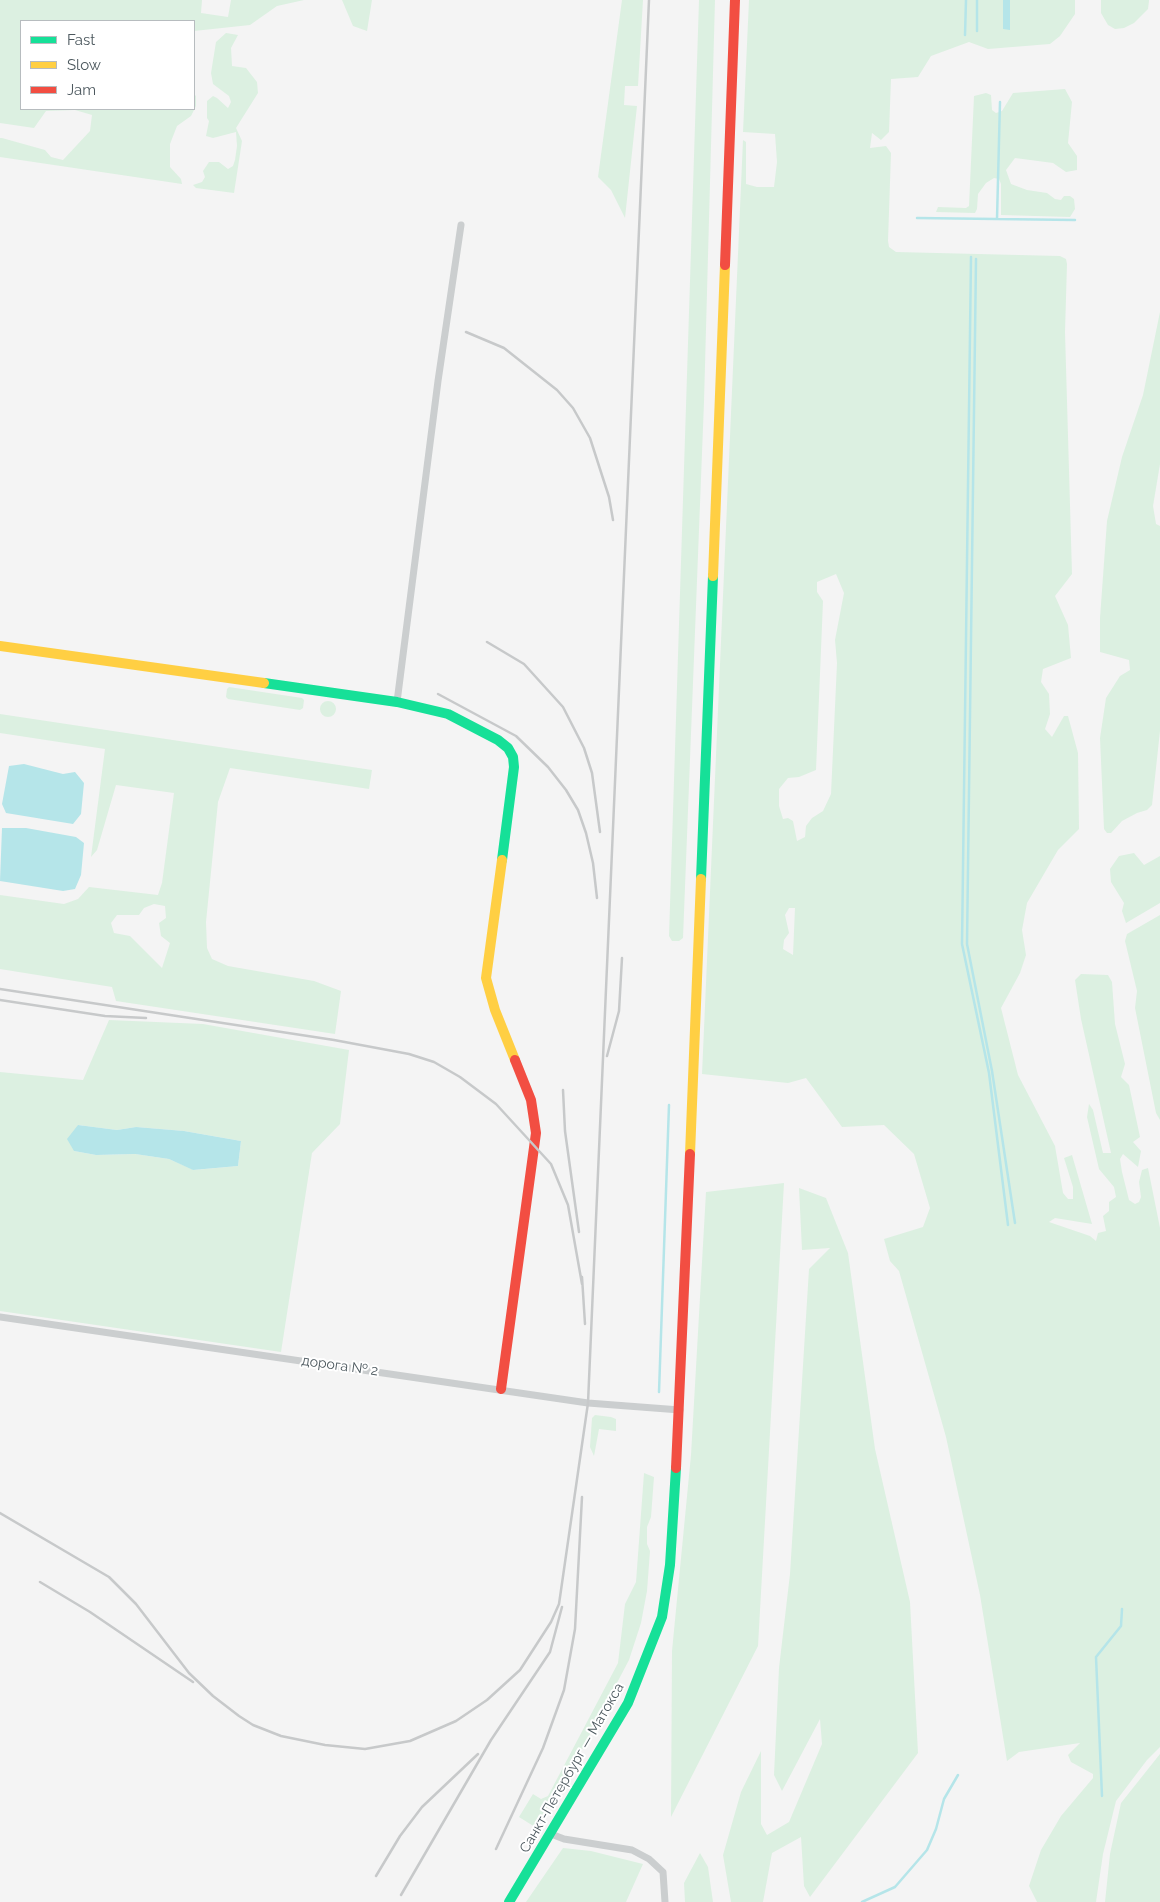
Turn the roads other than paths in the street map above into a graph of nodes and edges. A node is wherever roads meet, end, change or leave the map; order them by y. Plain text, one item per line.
1 (735, 0) edge
2 (461, 225) dead end
3 (0, 646) edge
4 (397, 702) junction
5 (0, 1317) edge
6 (501, 1389) junction
7 (680, 1410) junction
8 (551, 1834) junction
9 (509, 1902) edge
10 (665, 1902) edge

1 - 7 main road, Санкт-Петербург — Матокса
2 - 4 street
3 - 4 main road
4 - 6 main road
5 - 6 street, дорога № 2
6 - 7 street, дорога № 2
7 - 8 main road, Санкт-Петербург — Матокса
8 - 9 main road, Санкт-Петербург — Матокса
8 - 10 street

